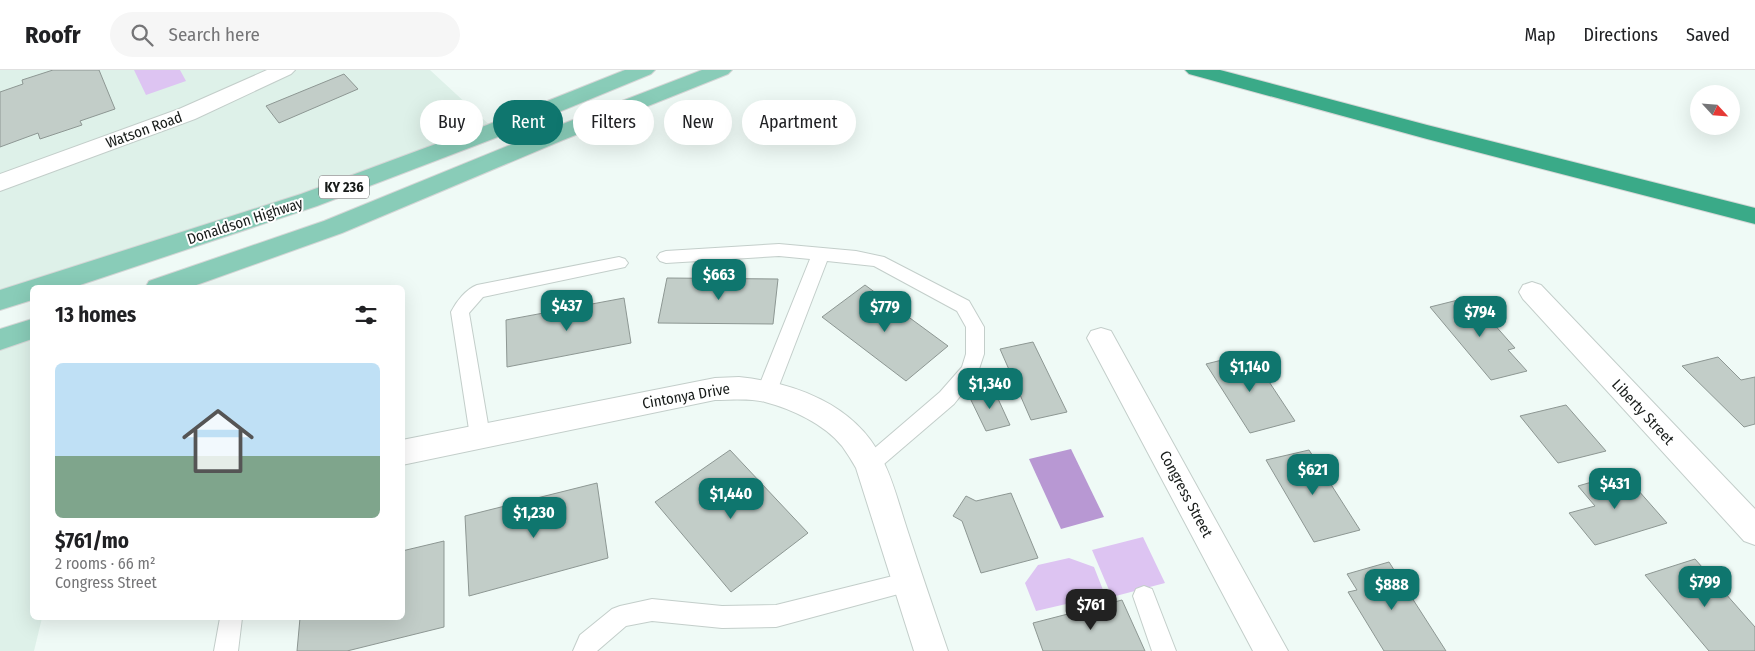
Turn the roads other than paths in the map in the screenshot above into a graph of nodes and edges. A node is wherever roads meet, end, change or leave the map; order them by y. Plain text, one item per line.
1 (284, 70) edge
2 (644, 70) edge
3 (721, 70) edge
4 (1196, 70) edge
5 (0, 183) edge
6 (1755, 216) edge
7 (821, 254) junction
8 (666, 257) dead end
9 (619, 263) dead end
10 (49, 285) edge
11 (167, 285) edge
12 (30, 291) edge
13 (1532, 292) dead end
14 (0, 300) edge
15 (30, 330) edge
16 (1101, 338) dead end
17 (0, 340) edge
18 (766, 391) junction
19 (480, 436) junction
20 (405, 452) edge
21 (870, 464) junction
22 (1755, 531) edge
23 (909, 582) junction
24 (1144, 596) dead end
25 (231, 620) edge
26 (226, 651) edge
27 (585, 651) edge
28 (930, 651) edge
29 (1164, 651) edge
30 (1271, 651) edge

1 - 5 street, Watson Road
2 - 10 main road, Donaldson Highway / KY 236
3 - 11 main road, KY 236
4 - 6 highway
7 - 8 lane
7 - 18 lane
7 - 21 lane
9 - 19 lane
12 - 14 main road
13 - 22 street, Liberty Street
15 - 17 main road
16 - 30 street, Congress Street
18 - 19 street, Cintonya Drive
18 - 21 street, Cintonya Drive
19 - 20 street, Cintonya Drive
21 - 23 street, Cintonya Drive
23 - 27 lane
23 - 28 street, Cintonya Drive
24 - 29 lane
25 - 26 lane

